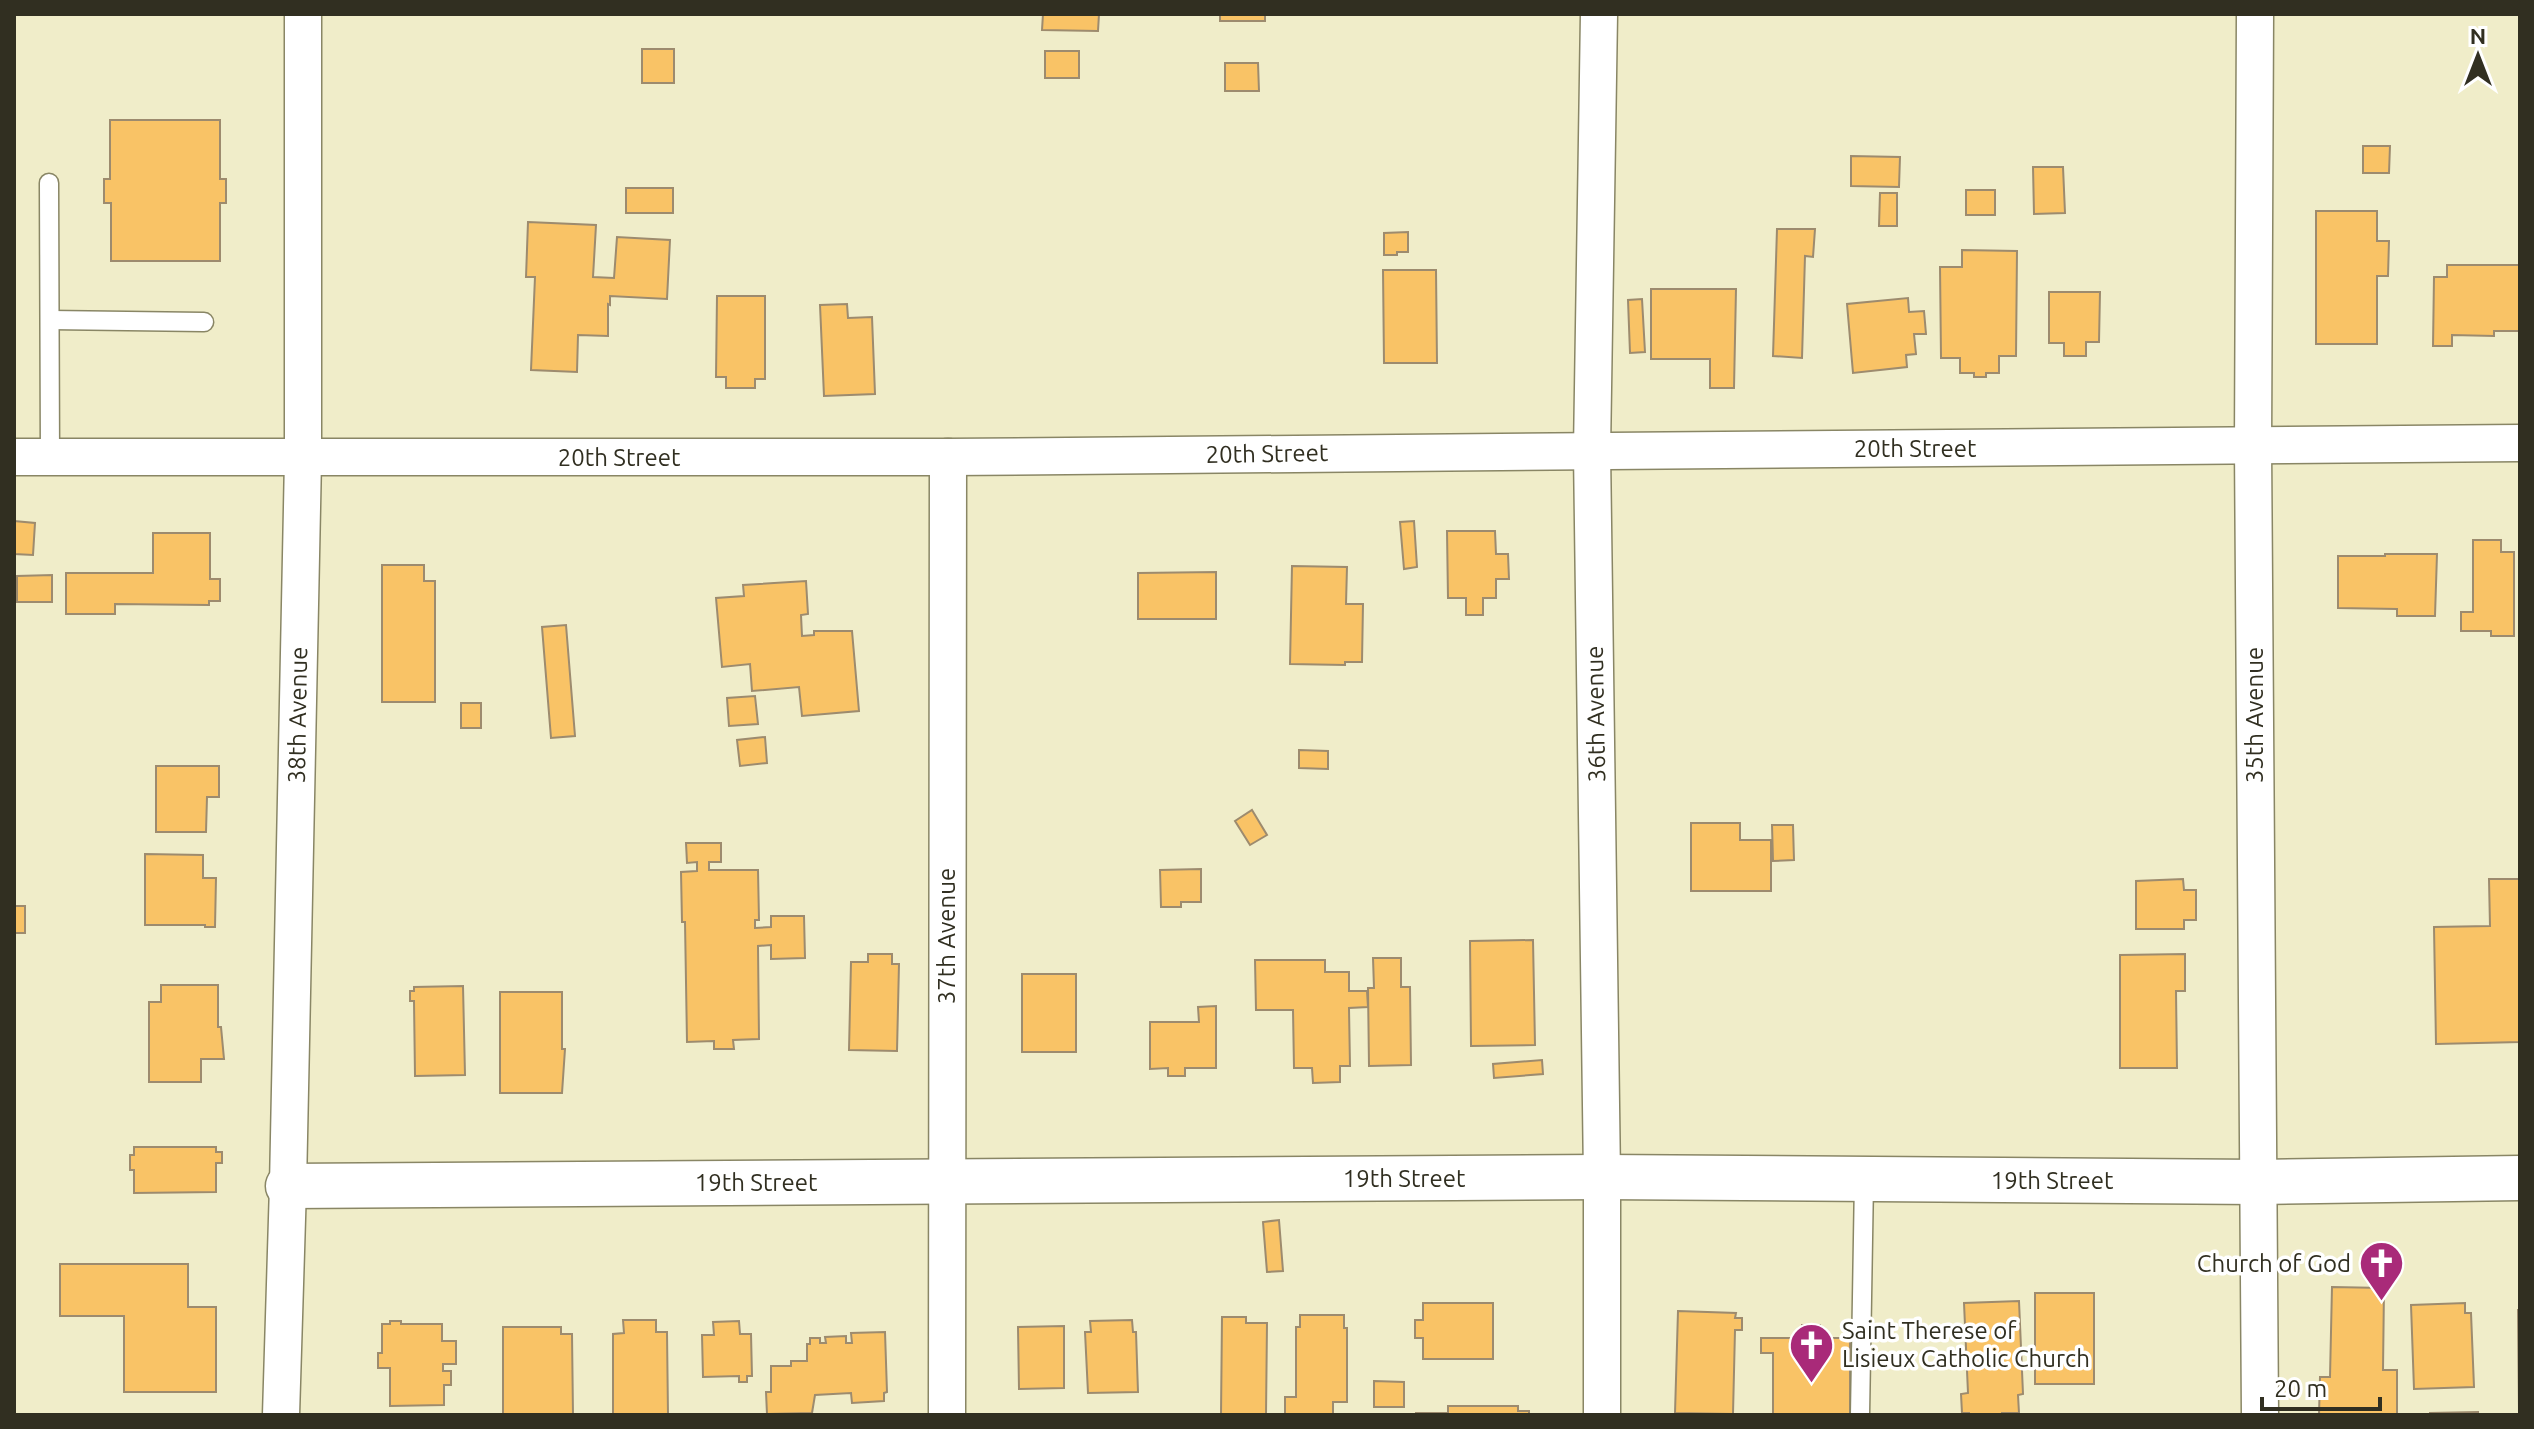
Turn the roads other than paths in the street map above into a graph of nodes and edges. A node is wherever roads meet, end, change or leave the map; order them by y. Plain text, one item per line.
1 (303, 14) edge
2 (1599, 14) edge
3 (2255, 14) edge
4 (49, 183) dead end
5 (50, 320) junction
6 (204, 322) dead end
7 (2520, 443) edge
8 (2253, 446) junction
9 (1592, 451) junction
10 (14, 457) edge
11 (948, 457) junction
12 (50, 458) junction
13 (303, 459) junction
14 (1602, 1177) junction
15 (2520, 1178) edge
16 (1864, 1180) junction
17 (946, 1182) junction
18 (2259, 1182) junction
19 (288, 1186) junction
20 (281, 1415) edge
21 (947, 1415) edge
22 (1602, 1415) edge
23 (1860, 1415) edge
24 (2260, 1415) edge

1 - 13 street, 38th Avenue
2 - 9 street, 36th Avenue
3 - 8 street, 35th Avenue
4 - 5 lane
5 - 6 lane
5 - 12 lane
7 - 8 street, 20th Street
8 - 9 street, 20th Street
8 - 18 street, 35th Avenue
9 - 11 street, 20th Street
9 - 14 street, 36th Avenue
10 - 12 street, 20th Street
11 - 13 street, 20th Street
11 - 17 street, 37th Avenue
12 - 13 street, 20th Street
13 - 19 street, 38th Avenue
14 - 16 street, 19th Street
14 - 17 street, 19th Street
14 - 22 street, 36th Avenue
15 - 18 street, 19th Street
16 - 18 street, 19th Street
16 - 23 lane
17 - 19 street, 19th Street
17 - 21 street, 37th Avenue
18 - 24 street, 35th Avenue
19 - 20 street, 38th Avenue

